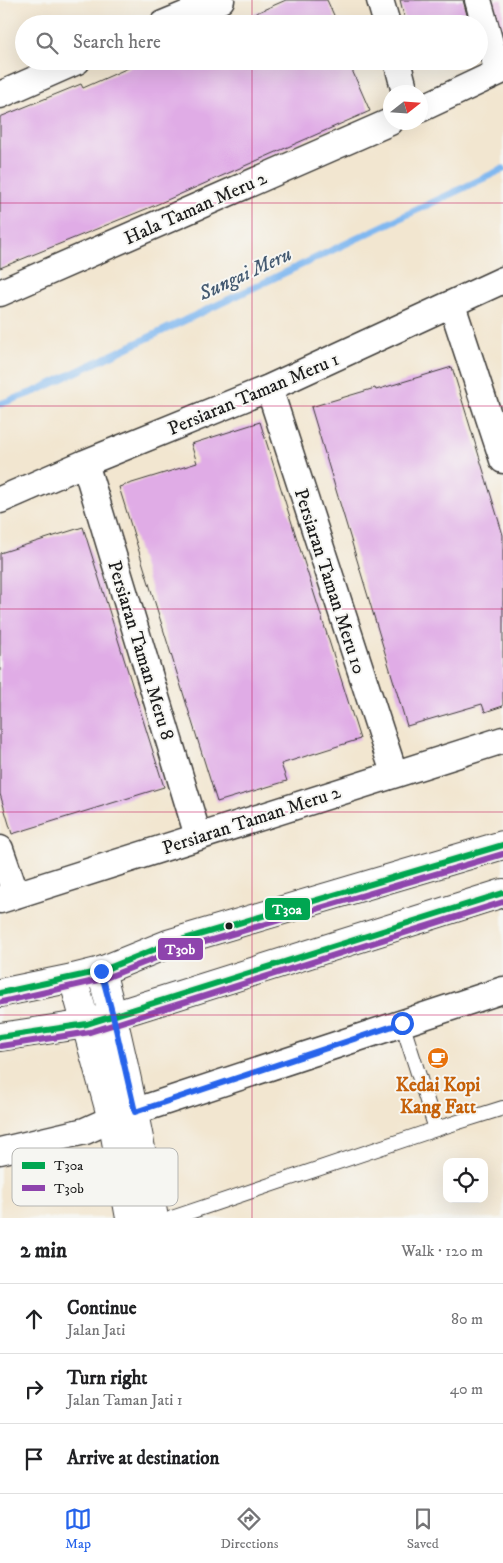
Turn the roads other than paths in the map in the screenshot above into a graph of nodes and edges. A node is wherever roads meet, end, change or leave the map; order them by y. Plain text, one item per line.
1 (221, 0) edge
2 (380, 0) edge
3 (478, 0) edge
4 (194, 5) edge
5 (178, 15) edge
6 (384, 15) edge
7 (483, 15) edge
8 (488, 31) edge
9 (57, 70) edge
10 (400, 70) edge
11 (501, 71) edge
12 (404, 85) edge
13 (0, 95) edge
14 (428, 105) edge
15 (383, 125) edge
16 (503, 280) edge
17 (0, 293) edge
18 (452, 305) junction
19 (269, 388) junction
20 (503, 460) edge
21 (85, 463) junction
22 (0, 500) edge
23 (503, 740) edge
24 (394, 773) junction
25 (198, 836) junction
26 (503, 845) edge
27 (0, 850) edge
28 (503, 893) edge
29 (8, 898) edge
30 (101, 971) junction
31 (74, 978) junction
32 (503, 990) edge
33 (0, 993) edge
34 (113, 1016) junction
35 (402, 1023) junction
36 (87, 1024) junction
37 (0, 1037) edge
38 (503, 1108) edge
39 (124, 1116) junction
40 (436, 1128) junction
41 (13, 1148) edge
42 (126, 1148) edge
43 (133, 1148) edge
44 (150, 1206) edge
45 (154, 1218) edge
46 (172, 1218) edge

1 - 4 street
2 - 6 street
3 - 7 street
4 - 5 street
8 - 11 street
9 - 13 street
10 - 12 street
11 - 14 street
15 - 17 street, Hala Taman Meru 2
16 - 18 street, Persiaran Taman Meru 1
18 - 19 street, Persiaran Taman Meru 1
18 - 20 street
19 - 21 street, Persiaran Taman Meru 1
19 - 24 street, Persiaran Taman Meru 10
21 - 22 street, Persiaran Taman Meru 1
21 - 25 street, Persiaran Taman Meru 8
23 - 24 street, Persiaran Taman Meru 2
24 - 25 street, Persiaran Taman Meru 2
25 - 29 street, Persiaran Taman Meru 2
26 - 30 main road
27 - 29 street
28 - 34 main road
30 - 31 main road
30 - 34 main road
31 - 33 main road
31 - 36 main road
32 - 35 street
34 - 36 main road
34 - 39 main road
35 - 39 street
35 - 40 lane
36 - 37 main road
36 - 39 main road
38 - 40 lane
39 - 41 street
39 - 42 main road
39 - 43 main road
40 - 46 lane
44 - 45 main road

